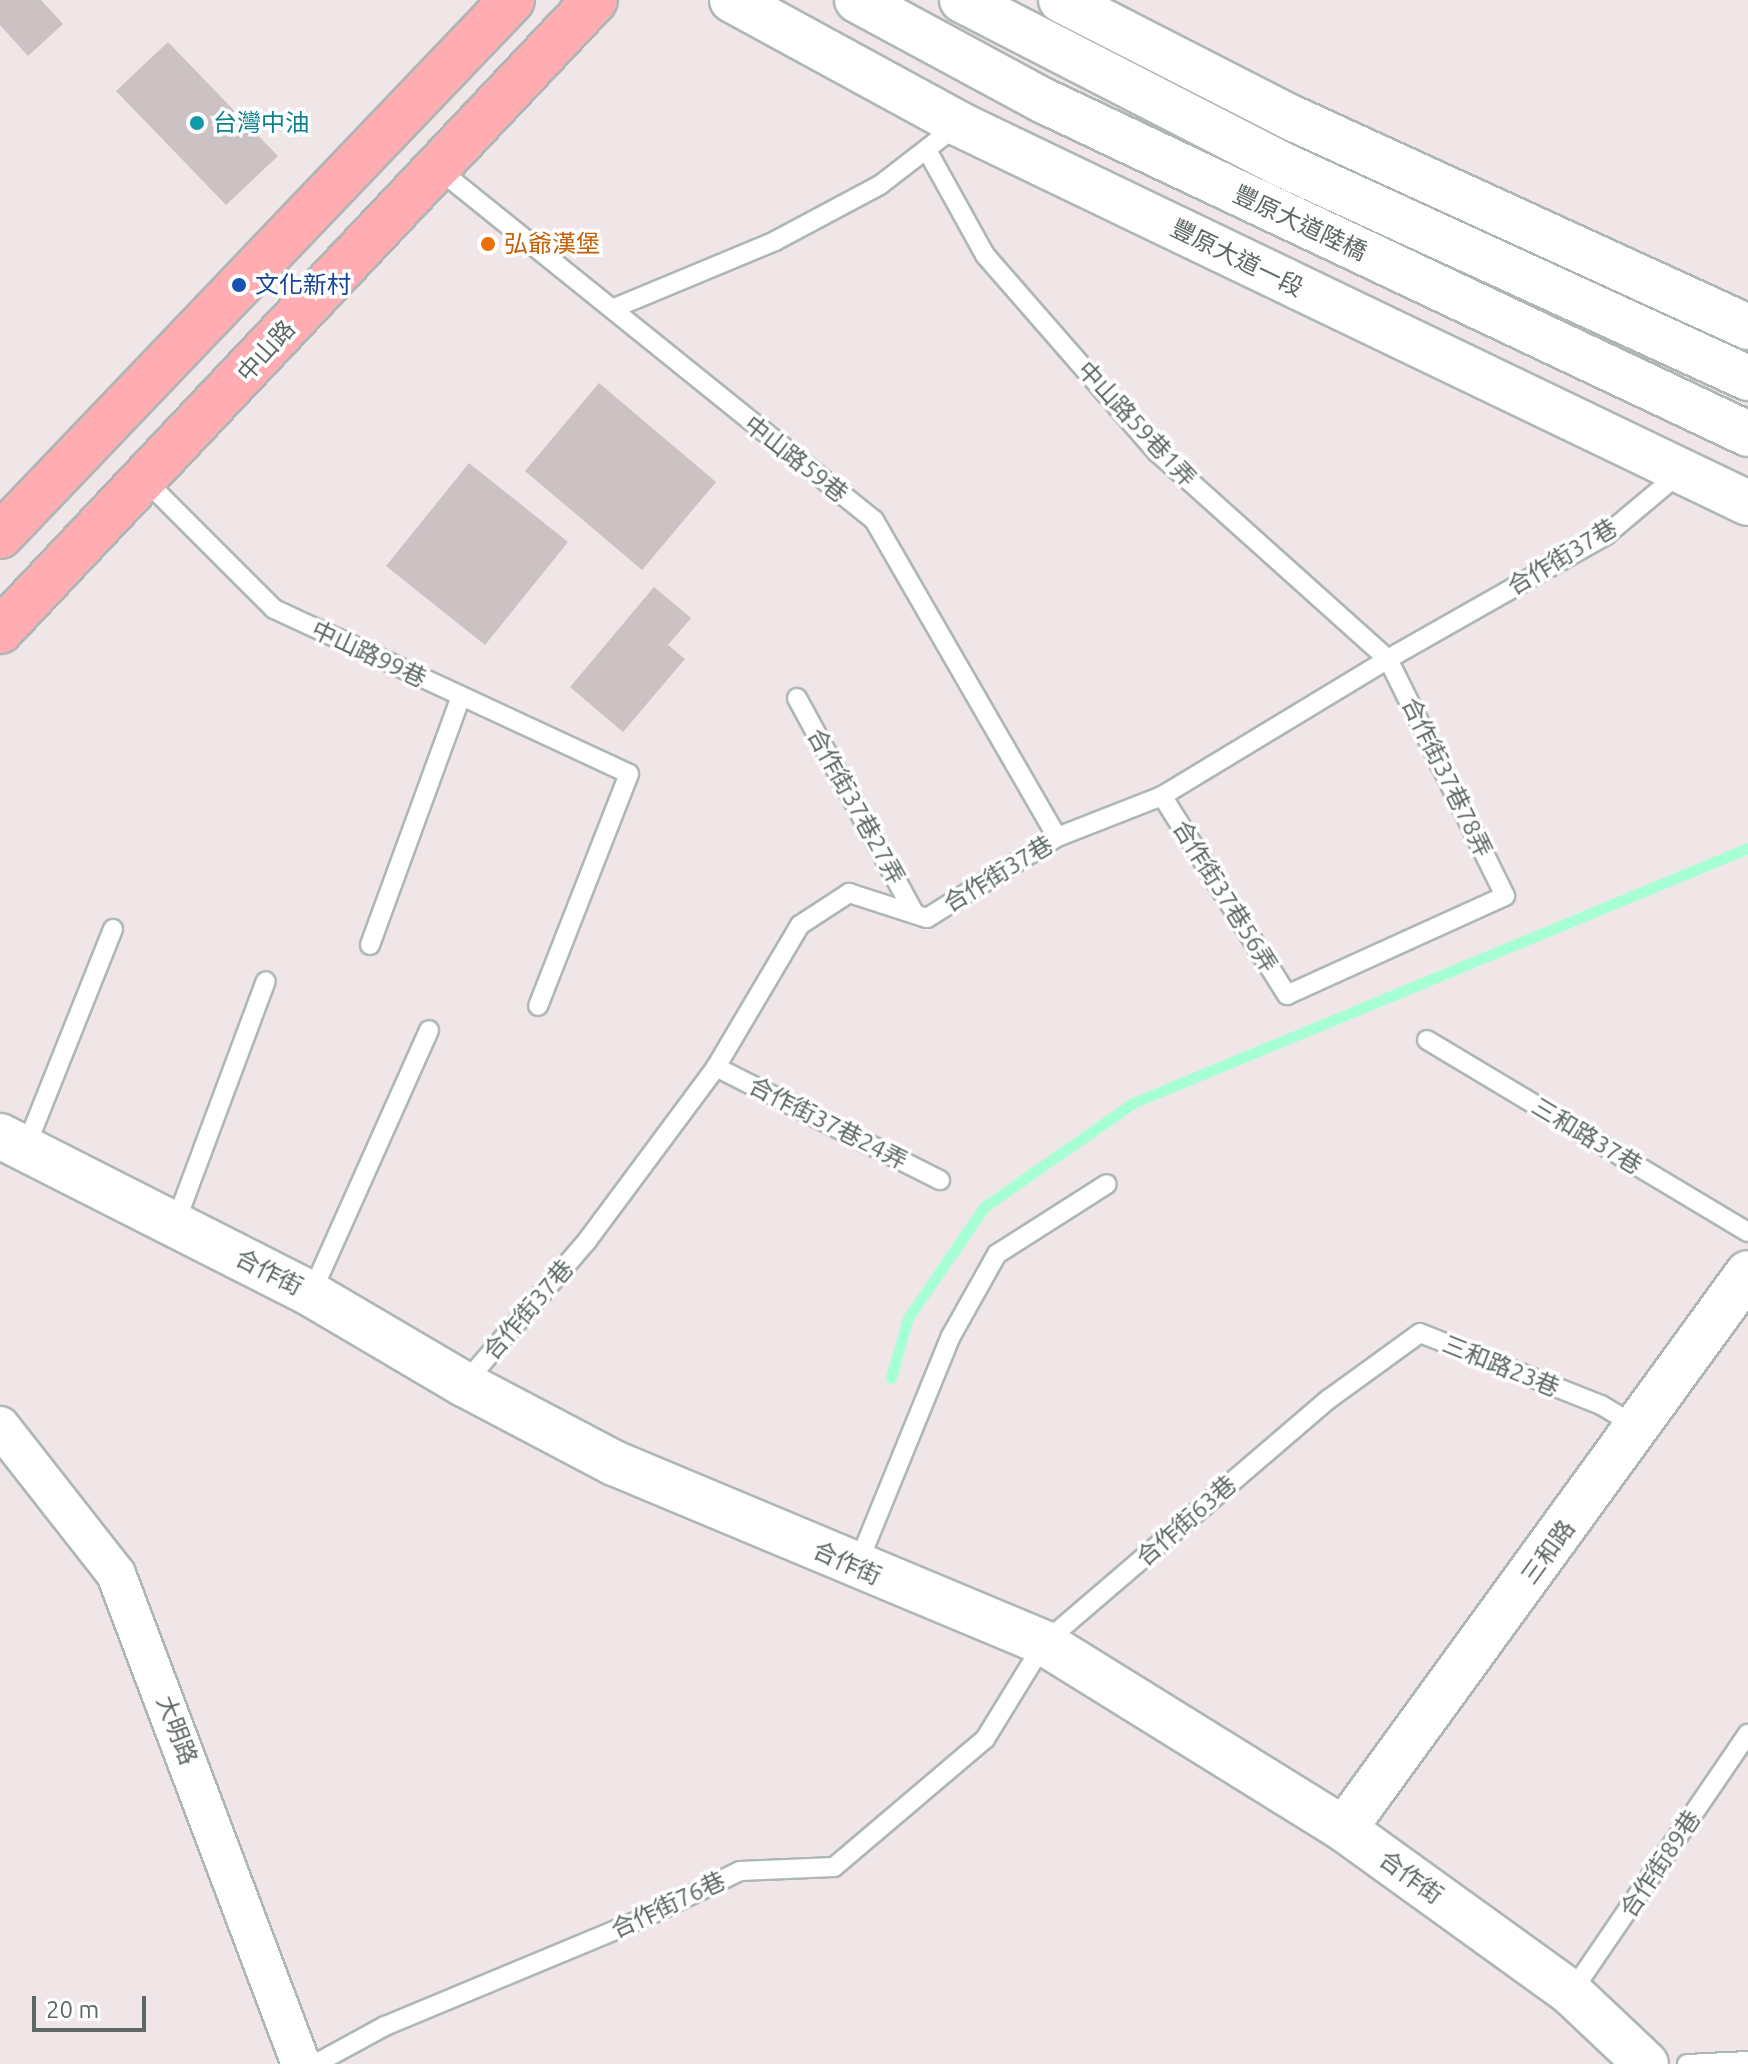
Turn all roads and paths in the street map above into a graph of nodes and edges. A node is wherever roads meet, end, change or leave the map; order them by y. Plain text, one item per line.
1 (512, 0) edge
2 (595, 0) edge
3 (732, 0) edge
4 (857, 0) edge
5 (962, 0) edge
6 (1061, 0) edge
7 (943, 138) junction
8 (435, 166) junction
9 (612, 309) junction
10 (1748, 327) edge
11 (1748, 378) edge
12 (1748, 434) edge
13 (1680, 473) junction
14 (146, 481) junction
15 (1748, 503) edge
16 (0, 536) edge
17 (0, 631) edge
18 (1388, 659) junction
19 (461, 696) junction
20 (797, 698) dead end
21 (1162, 796) junction
22 (1057, 837) junction
23 (915, 914) junction
24 (113, 929) dead end
25 (370, 945) dead end
26 (266, 981) dead end
27 (1287, 995) joint
28 (538, 1006) dead end
29 (429, 1030) dead end
30 (1427, 1040) dead end
31 (716, 1067) junction
32 (12, 1143) edge
33 (940, 1180) dead end
34 (1107, 1184) dead end
35 (175, 1224) junction
36 (1748, 1232) edge
37 (311, 1294) junction
38 (1740, 1298) edge
39 (464, 1384) junction
40 (1329, 1399) joint
41 (0, 1426) edge
42 (1639, 1428) junction
43 (856, 1569) junction
44 (1044, 1643) junction
45 (1748, 1734) edge
46 (1344, 1829) junction
47 (1571, 1993) junction
48 (1748, 2061) edge
49 (301, 2064) edge
50 (315, 2064) edge
51 (1646, 2064) edge
52 (1687, 2064) edge

1 - 16 main road
2 - 8 main road, 中山路
3 - 7 street, 豐原大道一段
4 - 12 street, 豐原大道陸橋
5 - 11 street, 豐原大道陸橋
6 - 10 street
7 - 9 lane
7 - 13 street, 豐原大道一段
7 - 18 lane, 中山路59巷1弄
8 - 9 lane, 中山路59巷
8 - 14 main road, 中山路
9 - 22 lane, 中山路59巷
13 - 15 street, 豐原大道一段
13 - 18 lane, 合作街37巷
14 - 17 main road, 中山路
14 - 19 lane, 中山路99巷
18 - 21 lane, 合作街37巷
18 - 27 lane, 合作街37巷78弄
19 - 25 lane
19 - 28 lane, 中山路99巷
20 - 23 lane, 合作街37巷27弄
21 - 22 lane, 合作街37巷
21 - 27 lane, 合作街37巷56弄
22 - 23 lane, 合作街37巷
23 - 31 lane, 合作街37巷
24 - 32 lane
26 - 35 lane
29 - 37 lane
30 - 36 lane, 三和路37巷
31 - 33 lane, 合作街37巷24弄
31 - 39 lane, 合作街37巷
32 - 35 street, 合作街
34 - 43 lane
35 - 37 street, 合作街
37 - 39 street, 合作街
38 - 42 street, 三和路
39 - 43 street, 合作街
40 - 42 lane, 三和路23巷
40 - 44 lane, 合作街63巷
41 - 49 street, 大明路
42 - 46 street, 三和路
43 - 44 street, 合作街
44 - 46 street, 合作街
44 - 50 lane, 合作街76巷
45 - 47 lane, 合作街89巷
46 - 47 street, 合作街
47 - 51 street, 合作街
48 - 52 lane

